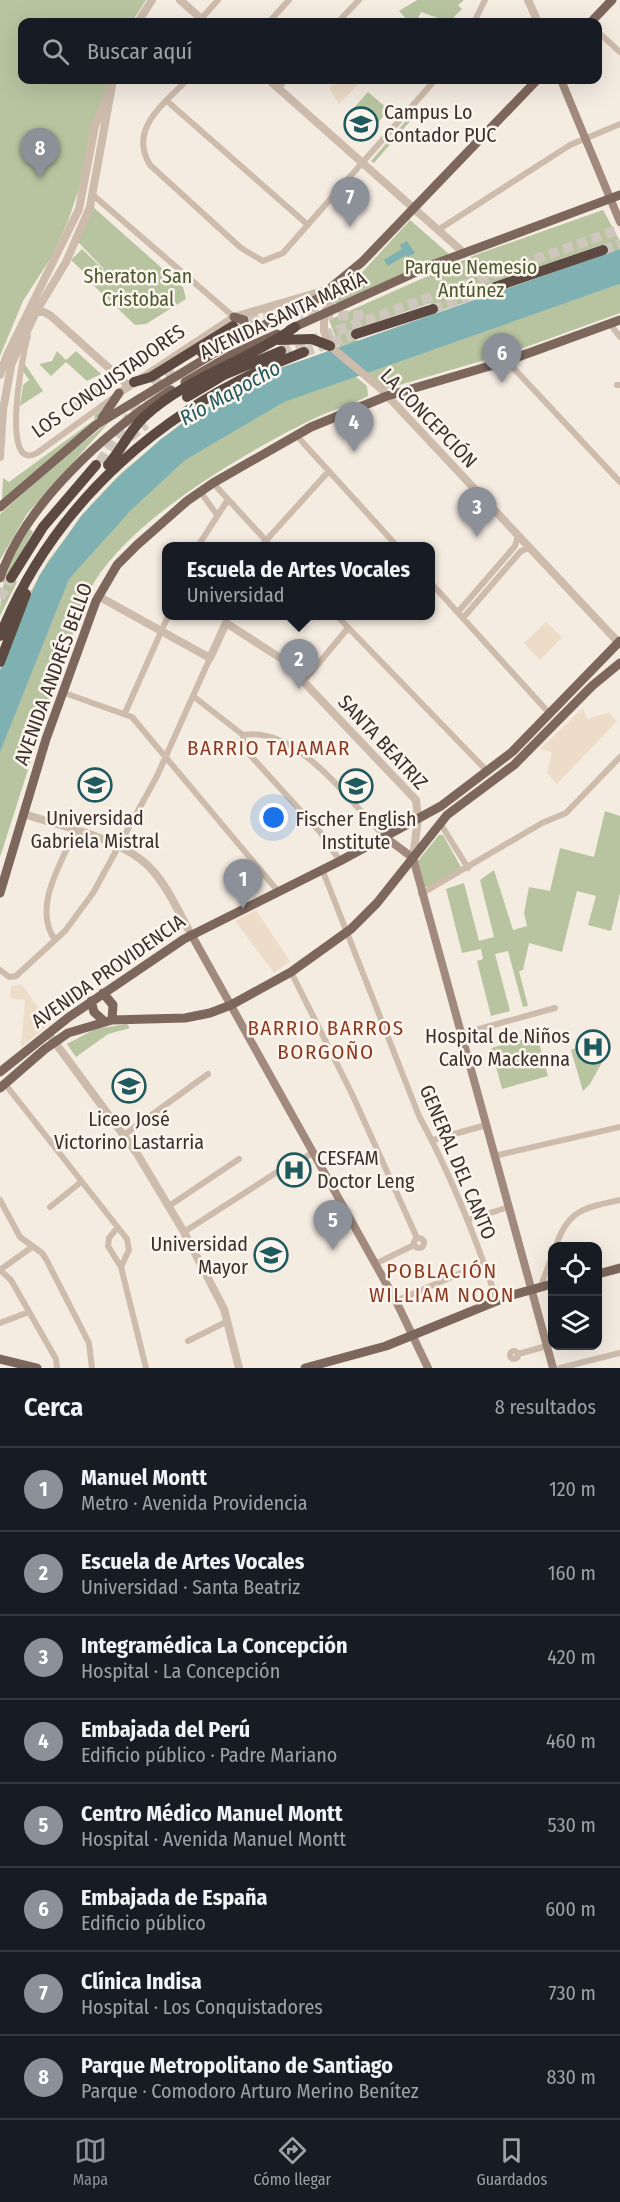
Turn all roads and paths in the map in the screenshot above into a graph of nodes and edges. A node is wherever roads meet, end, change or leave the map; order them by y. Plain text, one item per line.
1 (152, 0) edge
2 (180, 0) edge
3 (218, 0) edge
4 (289, 0) edge
5 (359, 0) edge
6 (485, 0) edge
7 (528, 0) edge
8 (612, 0) edge
9 (141, 18) edge
10 (200, 18) edge
11 (205, 18) edge
12 (273, 18) edge
13 (342, 18) edge
14 (476, 18) edge
15 (536, 18) edge
16 (595, 18) edge
17 (602, 36) edge
18 (620, 52) edge
19 (112, 84) edge
20 (113, 84) edge
21 (183, 84) edge
22 (274, 84) edge
23 (282, 84) edge
24 (432, 84) edge
25 (533, 84) edge
26 (563, 84) edge
27 (278, 88) junction
28 (167, 101) junction
29 (620, 124) edge
30 (585, 138) junction
31 (92, 139) junction
32 (103, 140) junction
33 (89, 153) junction
34 (99, 157) junction
35 (363, 163) junction
36 (93, 195) junction
37 (620, 195) edge
38 (610, 200) junction
39 (414, 208) junction
40 (620, 222) edge
41 (308, 225) junction
42 (438, 230) junction
43 (603, 250) tunnel mouth
44 (464, 253) junction
45 (343, 279) junction
46 (495, 287) tunnel mouth
47 (330, 289) junction
48 (44, 298) junction
49 (433, 309) tunnel mouth
50 (36, 312) junction
51 (27, 314) junction
52 (324, 314) junction
53 (620, 320) edge
54 (234, 321) junction
55 (30, 323) junction
56 (610, 324) junction
57 (21, 327) junction
58 (295, 327) junction
59 (245, 334) junction
60 (356, 334) tunnel mouth
61 (620, 337) edge
62 (273, 341) junction
63 (331, 347) junction
64 (281, 351) tunnel mouth
65 (304, 352) tunnel mouth
66 (507, 361) junction
67 (11, 365) junction
68 (177, 369) tunnel mouth
69 (112, 370) junction
70 (0, 375) edge
71 (132, 384) junction
72 (119, 393) junction
73 (387, 396) junction
74 (146, 424) tunnel mouth
75 (96, 425) junction
76 (296, 435) junction
77 (0, 457) edge
78 (96, 465) tunnel mouth
79 (328, 472) junction
80 (620, 482) edge
81 (213, 483) junction
82 (200, 492) junction
83 (227, 501) junction
84 (82, 502) junction
85 (0, 507) edge
86 (217, 515) junction
87 (518, 536) junction
88 (200, 542) edge
89 (262, 542) edge
90 (264, 542) edge
91 (393, 542) edge
92 (529, 548) junction
93 (510, 552) junction
94 (43, 553) junction
95 (516, 557) junction
96 (5, 578) edge
97 (435, 587) edge
98 (98, 596) junction
99 (458, 612) junction
100 (464, 618) junction
101 (166, 620) edge
102 (228, 620) edge
103 (229, 620) edge
104 (341, 620) edge
105 (348, 628) junction
106 (161, 631) junction
107 (0, 636) edge
108 (620, 642) edge
109 (210, 658) junction
110 (0, 662) edge
111 (620, 663) edge
112 (620, 672) edge
113 (603, 676) junction
114 (304, 681) junction
115 (63, 692) junction
116 (193, 696) junction
117 (125, 713) junction
118 (550, 714) junction
119 (243, 735) junction
120 (165, 757) junction
121 (620, 757) edge
122 (488, 772) junction
123 (24, 814) junction
124 (418, 819) junction
125 (440, 823) junction
126 (75, 831) junction
127 (385, 837) junction
128 (119, 846) junction
129 (413, 858) junction
130 (339, 861) junction
131 (468, 868) junction
132 (322, 869) junction
133 (277, 890) junction
134 (0, 893) edge
135 (422, 894) junction
136 (348, 933) junction
137 (191, 934) junction
138 (55, 940) junction
139 (0, 970) edge
140 (291, 972) junction
141 (103, 993) junction
142 (91, 1001) junction
143 (231, 1005) junction
144 (555, 1008) dead end
145 (108, 1021) junction
146 (461, 1034) junction
147 (51, 1037) junction
148 (0, 1072) edge
149 (208, 1074) dead end
150 (2, 1086) edge
151 (486, 1125) junction
152 (620, 1127) edge
153 (124, 1135) junction
154 (433, 1140) junction
155 (313, 1153) junction
156 (494, 1156) junction
157 (239, 1159) dead end
158 (81, 1182) junction
159 (0, 1200) edge
160 (620, 1200) edge
161 (168, 1206) junction
162 (50, 1207) dead end
163 (509, 1207) junction
164 (468, 1220) junction
165 (117, 1228) junction
166 (184, 1232) junction
167 (557, 1242) edge
168 (32, 1247) junction
169 (375, 1264) junction
170 (482, 1264) junction
171 (548, 1264) edge
172 (121, 1267) junction
173 (620, 1269) edge
174 (0, 1270) edge
175 (602, 1273) edge
176 (548, 1285) edge
177 (536, 1287) junction
178 (396, 1301) junction
179 (497, 1301) junction
180 (29, 1312) junction
181 (228, 1321) junction
182 (0, 1323) edge
183 (414, 1336) junction
184 (188, 1341) dead end
185 (547, 1346) junction
186 (620, 1353) edge
187 (518, 1354) dead end
188 (0, 1359) edge
189 (37, 1368) edge
190 (57, 1368) edge
191 (92, 1368) edge
192 (146, 1368) edge
193 (239, 1368) edge
194 (305, 1368) edge
195 (428, 1368) edge
196 (553, 1368) edge
197 (560, 1368) edge

1 - 9 street
2 - 10 street
3 - 11 street
4 - 12 street
5 - 13 street
6 - 14 street
7 - 15 street
8 - 16 main road
17 - 18 street
19 - 31 street
20 - 32 street
21 - 28 street
22 - 27 street
23 - 27 street
24 - 35 street
25 - 39 main road, LOS CONQUISTADORES
26 - 30 main road
27 - 35 street
28 - 41 street
28 - 41 street
29 - 30 street
30 - 38 main road
30 - 42 street
31 - 32 street
31 - 33 street
32 - 34 street
33 - 34 street
33 - 51 street
34 - 36 street
35 - 39 street
35 - 41 street
36 - 48 street
36 - 54 street
37 - 38 main road, AVENIDA SANTA MARÍA
38 - 40 main road
38 - 44 main road, AVENIDA SANTA MARÍA
39 - 42 street
39 - 45 main road, LOS CONQUISTADORES
42 - 44 street
43 - 46 highway
44 - 52 main road, AVENIDA SANTA MARÍA
45 - 47 main road, LOS CONQUISTADORES
45 - 52 street
47 - 54 street, LOS CONQUISTADORES
47 - 59 main road, LOS CONQUISTADORES
48 - 50 street
48 - 69 street
49 - 60 highway
50 - 51 street
50 - 55 street
50 - 69 street
51 - 57 street
52 - 58 main road, AVENIDA SANTA MARÍA
52 - 63 street
53 - 56 main road, AVENIDA ANDRÉS BELLO
54 - 59 main road
54 - 71 highway
55 - 67 street
55 - 72 street, LOS CONQUISTADORES
56 - 61 street
56 - 66 main road, AVENIDA ANDRÉS BELLO
57 - 67 street
57 - 70 street
58 - 62 highway
58 - 96 main road, AVENIDA SANTA MARÍA
59 - 68 highway
59 - 75 main road, LOS CONQUISTADORES
62 - 63 highway
62 - 84 highway
63 - 73 street, LA CONCEPCIÓN
64 - 74 highway
65 - 84 highway
66 - 73 main road, AVENIDA ANDRÉS BELLO
66 - 80 street
67 - 77 street
69 - 71 street
71 - 72 street, LOS CONQUISTADORES
72 - 75 main road
73 - 76 main road, AVENIDA ANDRÉS BELLO
73 - 87 street, LA CONCEPCIÓN
75 - 85 main road, LOS CONQUISTADORES
76 - 79 street
76 - 81 main road, AVENIDA ANDRÉS BELLO
78 - 96 highway
79 - 90 street
79 - 91 street
81 - 82 main road, AVENIDA ANDRÉS BELLO
81 - 83 street
82 - 86 street
82 - 98 main road, AVENIDA ANDRÉS BELLO
83 - 86 street
83 - 89 street
84 - 94 highway
86 - 88 street
87 - 92 street, LA CONCEPCIÓN
87 - 93 street
92 - 95 street
92 - 108 street, LA CONCEPCIÓN
93 - 95 street
93 - 99 street
94 - 107 highway
94 - 110 highway
95 - 100 street
97 - 99 street
98 - 106 street
98 - 115 main road, AVENIDA ANDRÉS BELLO
99 - 100 street
100 - 118 street
101 - 106 street
102 - 109 street
103 - 114 street, SANTA BEATRIZ
104 - 105 street
105 - 114 street
105 - 122 street
106 - 109 street
106 - 117 street
108 - 118 main road, AVENIDA PROVIDENCIA
109 - 116 street
111 - 113 main road
112 - 113 main road
113 - 125 main road
114 - 124 street, SANTA BEATRIZ
115 - 117 street
115 - 123 main road, AVENIDA ANDRÉS BELLO
116 - 119 street
116 - 120 street
117 - 120 street
118 - 122 main road, AVENIDA PROVIDENCIA
119 - 127 street
119 - 130 street
120 - 128 street
120 - 133 street
121 - 131 street
122 - 124 main road, AVENIDA PROVIDENCIA
123 - 126 street
123 - 134 main road, AVENIDA ANDRÉS BELLO
124 - 127 main road, AVENIDA PROVIDENCIA
124 - 129 street, SANTA BEATRIZ
125 - 129 main road
125 - 131 street
126 - 128 street
126 - 138 street
127 - 129 main road
127 - 130 main road, AVENIDA PROVIDENCIA
128 - 137 street
128 - 138 street
129 - 135 main road
129 - 136 main road
130 - 132 main road, AVENIDA PROVIDENCIA
131 - 135 street
132 - 133 main road, AVENIDA PROVIDENCIA
132 - 136 street, GENERAL DEL CANTO
133 - 137 main road, AVENIDA PROVIDENCIA
135 - 146 main road
136 - 140 main road
136 - 154 street, GENERAL DEL CANTO
137 - 141 main road, AVENIDA PROVIDENCIA
137 - 143 main road
138 - 139 street
140 - 143 main road
140 - 169 street
141 - 142 main road, AVENIDA PROVIDENCIA
141 - 145 main road
142 - 145 main road
142 - 147 main road, AVENIDA PROVIDENCIA
143 - 145 main road
143 - 155 main road
144 - 146 street
145 - 147 main road
146 - 151 main road
147 - 148 main road, AVENIDA PROVIDENCIA
147 - 150 main road, AVENIDA PROVIDENCIA
147 - 153 street
149 - 153 street
150 - 158 street
151 - 154 street
151 - 156 main road
152 - 156 street
153 - 161 street
154 - 164 street, GENERAL DEL CANTO
155 - 166 street
155 - 169 main road
156 - 163 main road
157 - 161 street
158 - 162 street
158 - 165 street
159 - 168 street
160 - 167 street
161 - 166 street
163 - 164 street
163 - 177 main road
164 - 170 street, GENERAL DEL CANTO
165 - 172 street
165 - 172 street
166 - 181 street
168 - 174 street
168 - 191 street
169 - 178 main road
170 - 178 street
170 - 179 street, GENERAL DEL CANTO
171 - 177 street
172 - 192 street
173 - 175 main road
174 - 180 street
176 - 177 main road
177 - 179 main road
177 - 185 main road
178 - 183 main road
179 - 183 main road
180 - 182 street
180 - 190 street
181 - 184 street
181 - 193 street
183 - 194 main road
183 - 195 main road
185 - 187 street
185 - 196 main road
186 - 197 street
188 - 189 main road

